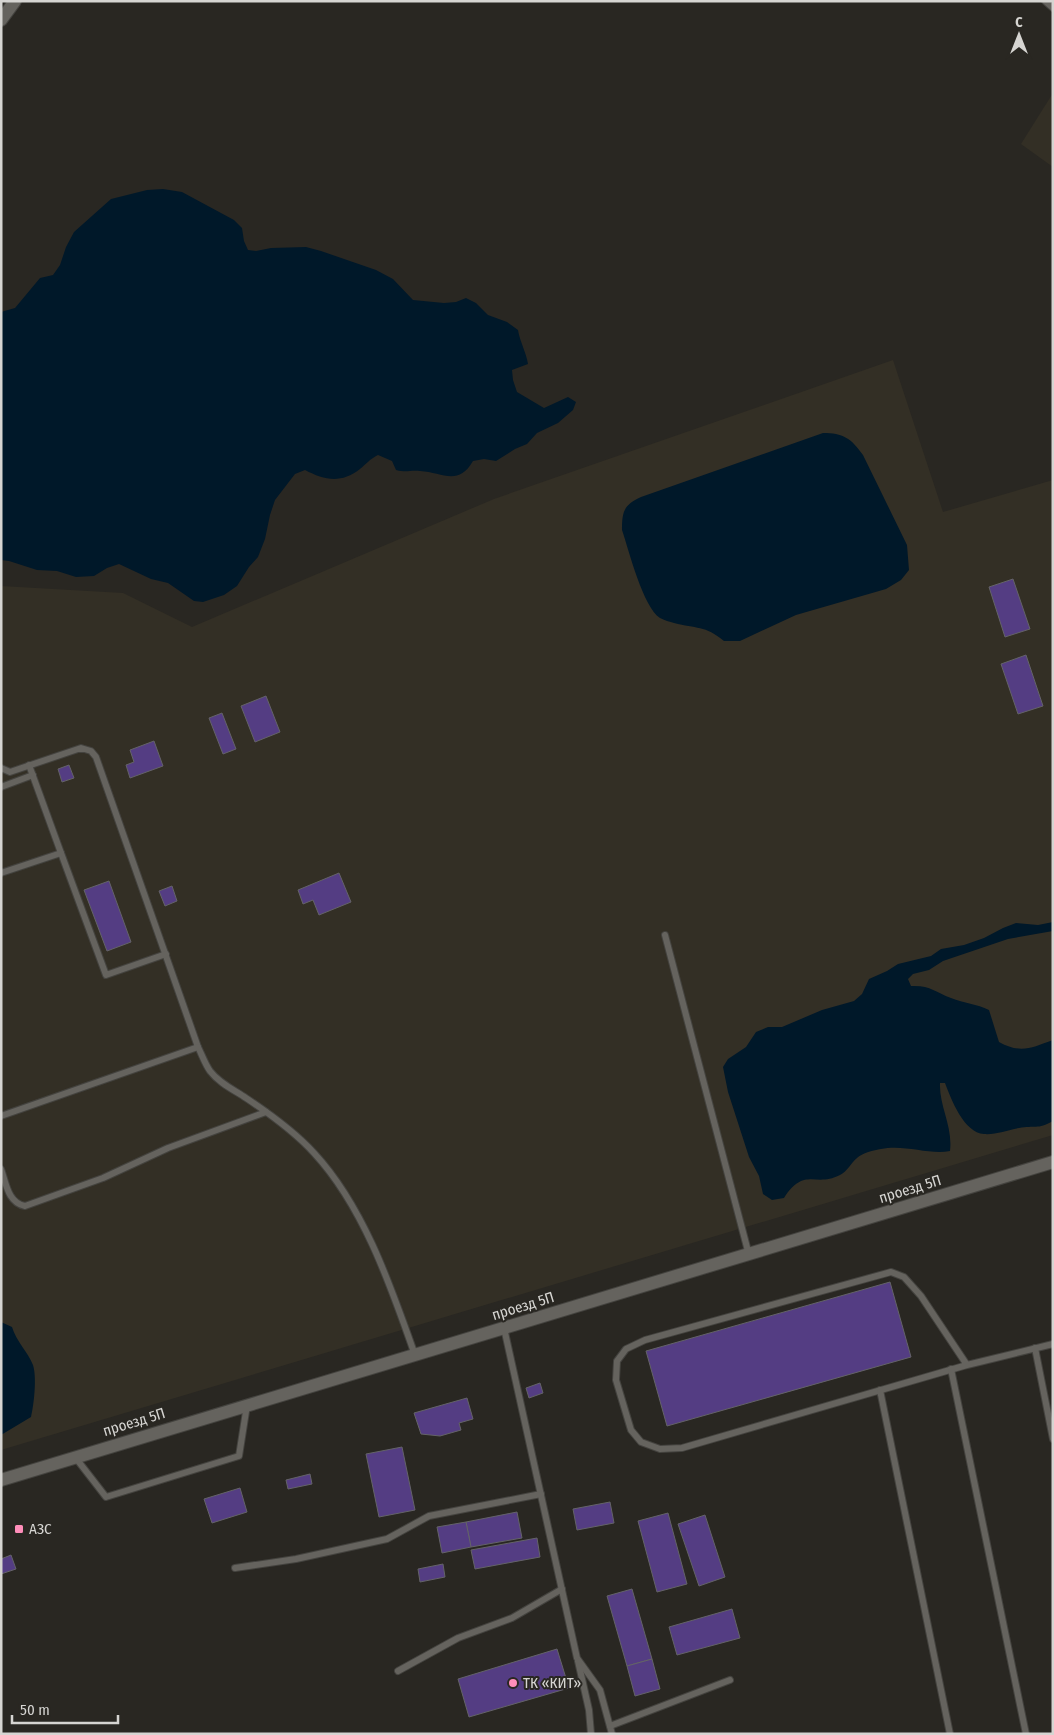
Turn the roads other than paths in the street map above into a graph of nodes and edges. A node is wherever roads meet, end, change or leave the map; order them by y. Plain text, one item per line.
1 (14, 1) edge
2 (1045, 1) edge
3 (1053, 8) edge
4 (1, 20) edge
5 (30, 766) junction
6 (1, 768) edge
7 (33, 775) junction
8 (1, 787) edge
9 (61, 853) junction
10 (1, 873) edge
11 (665, 935) dead end
12 (166, 954) junction
13 (198, 1047) junction
14 (266, 1112) junction
15 (1, 1116) edge
16 (1053, 1162) edge
17 (1, 1169) edge
18 (749, 1254) junction
19 (504, 1328) junction
20 (1053, 1344) edge
21 (1035, 1348) junction
22 (415, 1355) junction
23 (967, 1364) junction
24 (951, 1369) junction
25 (880, 1390) junction
26 (247, 1405) junction
27 (1053, 1439) edge
28 (75, 1458) junction
29 (1, 1480) edge
30 (541, 1494) junction
31 (235, 1568) dead end
32 (562, 1590) junction
33 (577, 1658) junction
34 (398, 1671) dead end
35 (730, 1680) dead end
36 (610, 1726) junction
37 (591, 1734) edge
38 (612, 1734) edge
39 (950, 1734) edge
40 (1026, 1734) edge

1 - 4 street
2 - 3 lane
5 - 6 lane
5 - 7 lane
5 - 12 lane
7 - 8 lane
7 - 9 lane
9 - 10 lane
9 - 12 lane
11 - 18 lane
12 - 13 lane
13 - 14 lane
13 - 15 lane
14 - 17 lane
14 - 22 lane
16 - 18 street, проезд 5П
18 - 19 street, проезд 5П
19 - 22 street, проезд 5П
19 - 30 lane
20 - 21 lane
21 - 23 lane
21 - 27 lane
22 - 26 street, проезд 5П
23 - 24 lane
23 - 25 lane
24 - 25 lane
24 - 40 lane
25 - 39 lane
26 - 28 street, проезд 5П
26 - 28 lane
28 - 29 street, проезд 5П
30 - 31 lane
30 - 32 lane
32 - 33 lane
32 - 34 lane
33 - 36 lane
33 - 37 lane
35 - 36 lane
36 - 38 lane

